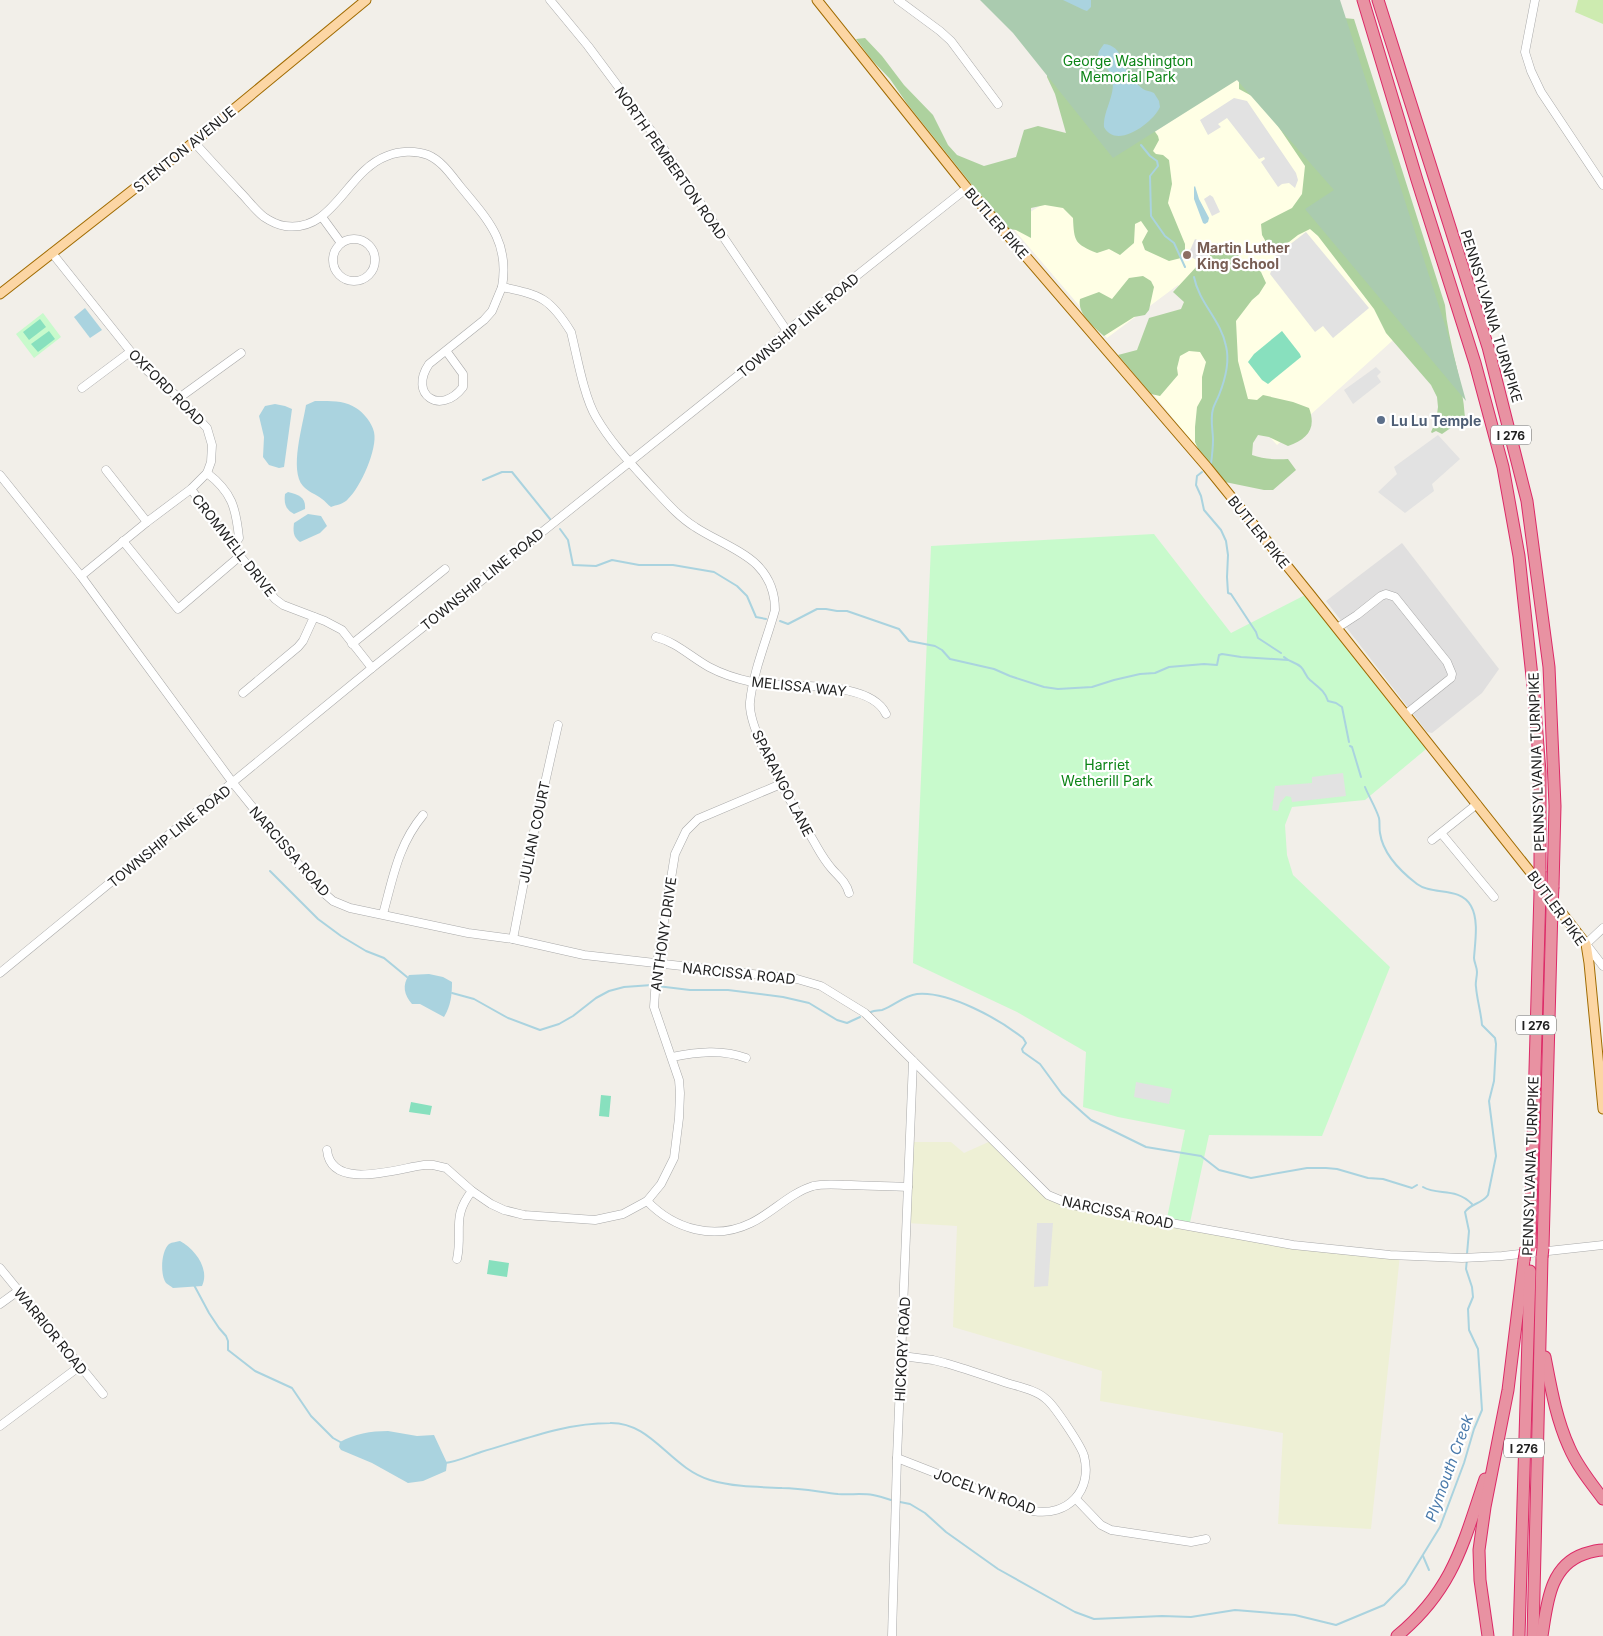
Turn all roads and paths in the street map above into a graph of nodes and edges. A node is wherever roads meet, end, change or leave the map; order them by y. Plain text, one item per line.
1 (366, 0) edge
2 (550, 0) edge
3 (818, 0) edge
4 (898, 0) edge
5 (1363, 0) edge
6 (1378, 0) edge
7 (1535, 0) edge
8 (998, 104) dead end
9 (194, 142) junction
10 (1603, 185) edge
11 (967, 188) junction
12 (322, 218) junction
13 (341, 244) junction
14 (52, 253) junction
15 (502, 287) junction
16 (0, 294) edge
17 (787, 331) junction
18 (130, 352) junction
19 (447, 352) junction
20 (241, 353) dead end
21 (82, 388) dead end
22 (179, 398) junction
23 (629, 462) junction
24 (106, 470) dead end
25 (207, 473) junction
26 (0, 475) edge
27 (191, 489) junction
28 (147, 522) junction
29 (123, 541) junction
30 (233, 546) junction
31 (240, 556) junction
32 (445, 569) dead end
33 (81, 576) junction
34 (314, 617) junction
35 (1337, 628) junction
36 (656, 637) dead end
37 (352, 644) junction
38 (372, 668) junction
39 (754, 682) junction
40 (242, 693) dead end
41 (886, 714) dead end
42 (1406, 714) junction
43 (558, 725) dead end
44 (233, 783) junction
45 (781, 784) junction
46 (1477, 804) junction
47 (423, 815) dead end
48 (1441, 833) junction
49 (1432, 840) dead end
50 (849, 893) dead end
51 (1494, 897) dead end
52 (383, 914) junction
53 (1603, 928) edge
54 (512, 940) junction
55 (1586, 944) junction
56 (657, 964) junction
57 (1603, 966) edge
58 (0, 973) edge
59 (672, 1057) junction
60 (746, 1058) dead end
61 (913, 1061) junction
62 (1603, 1109) edge
63 (326, 1150) dead end
64 (908, 1186) junction
65 (472, 1191) junction
66 (647, 1201) junction
67 (1603, 1245) edge
68 (1527, 1254) junction
69 (457, 1259) dead end
70 (0, 1268) edge
71 (18, 1290) junction
72 (0, 1304) edge
73 (1541, 1339) junction
74 (902, 1356) junction
75 (80, 1366) junction
76 (103, 1394) dead end
77 (1505, 1407) junction
78 (0, 1426) edge
79 (896, 1458) junction
80 (1076, 1499) junction
81 (1603, 1499) edge
82 (1206, 1540) dead end
83 (1603, 1550) edge
84 (892, 1636) edge
85 (1397, 1636) edge
86 (1488, 1636) edge
87 (1519, 1636) edge
88 (1533, 1636) edge
89 (1542, 1636) edge

1 - 9 main road, STENTON AVENUE
2 - 17 street, NORTH PEMBERTON ROAD
3 - 11 main road, BUTLER PIKE
4 - 8 street
5 - 68 highway, PENNSYLVANIA TURNPIKE / I 276, bridge
6 - 73 highway, PENNSYLVANIA TURNPIKE / I 276, bridge
7 - 10 street
9 - 12 street
9 - 14 main road, STENTON AVENUE
11 - 17 street, TOWNSHIP LINE ROAD
11 - 35 main road, BUTLER PIKE
12 - 13 street
12 - 15 street
13 - 13 street
14 - 16 main road, STENTON AVENUE
14 - 18 street, OXFORD ROAD
15 - 19 street
15 - 23 street, SPARANGO LANE
17 - 23 street, TOWNSHIP LINE ROAD
18 - 21 street
18 - 22 street, OXFORD ROAD
19 - 19 street
20 - 22 street
22 - 25 street, OXFORD ROAD
23 - 38 street, TOWNSHIP LINE ROAD
23 - 39 street, SPARANGO LANE
24 - 28 street
25 - 27 street
25 - 30 street
26 - 33 street, NARCISSA ROAD
27 - 28 street
27 - 30 street, CROMWELL DRIVE
28 - 29 street
29 - 31 street
29 - 33 street
30 - 31 street, CROMWELL DRIVE
31 - 34 street, CROMWELL DRIVE
32 - 37 street
33 - 44 street, NARCISSA ROAD
34 - 37 street, CROMWELL DRIVE
34 - 40 street
35 - 42 main road, BUTLER PIKE
35 - 42 street
36 - 39 street, MELISSA WAY
37 - 38 street, CROMWELL DRIVE
38 - 44 street, TOWNSHIP LINE ROAD
39 - 41 street, MELISSA WAY
39 - 45 street, SPARANGO LANE
42 - 46 main road, BUTLER PIKE
43 - 54 street, JULIAN COURT
44 - 52 street, NARCISSA ROAD
44 - 58 street, TOWNSHIP LINE ROAD
45 - 50 street, SPARANGO LANE
45 - 56 street, ANTHONY DRIVE
46 - 48 street
46 - 55 main road, BUTLER PIKE
47 - 52 street
48 - 49 street
48 - 51 street
52 - 54 street, NARCISSA ROAD
53 - 55 street
54 - 56 street, NARCISSA ROAD
55 - 57 street
55 - 62 main road, BUTLER PIKE
56 - 59 street, ANTHONY DRIVE
56 - 61 street, NARCISSA ROAD
59 - 60 street
59 - 66 street, ANTHONY DRIVE
61 - 64 street, HICKORY ROAD
61 - 67 street, NARCISSA ROAD
63 - 65 street, ANTHONY DRIVE
64 - 66 street
64 - 74 street, HICKORY ROAD
65 - 66 street, ANTHONY DRIVE
65 - 69 street
68 - 77 highway
68 - 87 highway, PENNSYLVANIA TURNPIKE / I 276
70 - 71 street, WARRIOR ROAD
71 - 72 street
71 - 75 street, WARRIOR ROAD
73 - 81 highway
73 - 88 highway, PENNSYLVANIA TURNPIKE / I 276
74 - 79 street, HICKORY ROAD
74 - 80 street
75 - 76 street, WARRIOR ROAD
75 - 78 street
77 - 85 highway
77 - 86 highway
79 - 80 street, JOCELYN ROAD
79 - 84 street, HICKORY ROAD
80 - 82 street
83 - 89 highway

